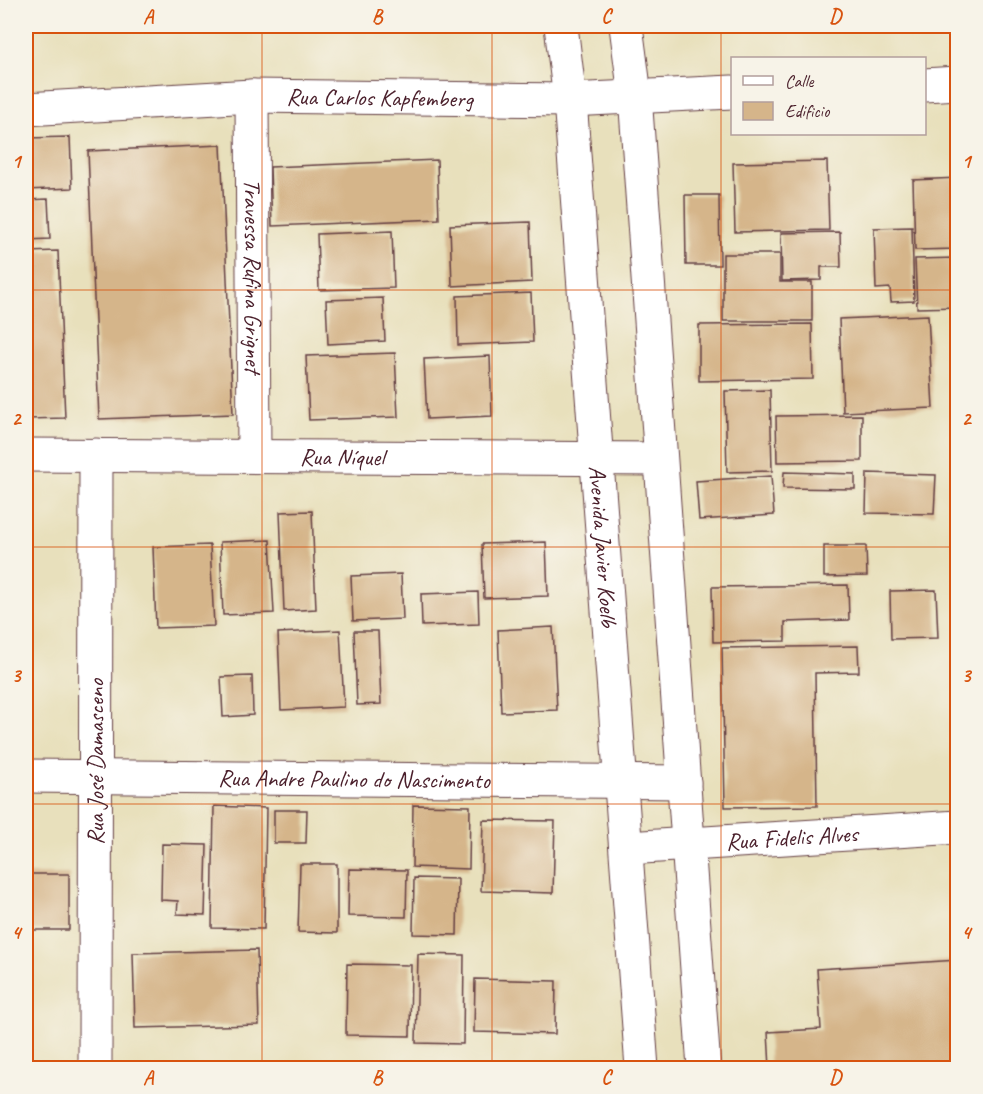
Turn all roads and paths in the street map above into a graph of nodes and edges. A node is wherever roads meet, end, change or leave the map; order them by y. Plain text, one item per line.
1 (561, 26) edge
2 (626, 26) edge
3 (957, 83) edge
4 (926, 85) edge
5 (731, 92) edge
6 (252, 96) junction
7 (635, 96) junction
8 (570, 100) junction
9 (26, 110) edge
10 (26, 455) edge
11 (96, 455) junction
12 (254, 456) junction
13 (660, 459) junction
14 (597, 460) junction
15 (26, 776) edge
16 (95, 777) junction
17 (621, 781) junction
18 (684, 782) junction
19 (957, 827) edge
20 (689, 844) junction
21 (627, 848) junction
22 (95, 1068) edge
23 (642, 1068) edge
24 (704, 1068) edge

1 - 8 street, Avenida Javier Koelb
2 - 7 street
3 - 4 street
5 - 7 street, Rua Carlos Kapfemberg
6 - 8 street, Rua Carlos Kapfemberg
6 - 9 street, Rua Carlos Kapfemberg
6 - 12 street, Travessa Rufina Grignet
7 - 8 street, Rua Carlos Kapfemberg
7 - 13 street
8 - 14 street, Avenida Javier Koelb
10 - 11 street, Rua Níquel
11 - 12 street, Rua Níquel
11 - 16 street, Rua José Damasceno
12 - 14 street, Rua Níquel
13 - 14 street, Rua Níquel
13 - 18 street
14 - 17 street, Avenida Javier Koelb
15 - 16 street, Rua Andre Paulino do Nascimento
16 - 17 street, Rua Andre Paulino do Nascimento
16 - 22 street, Rua José Damasceno
17 - 18 street, Rua Andre Paulino do Nascimento
17 - 21 street, Avenida Javier Koelb
18 - 20 street
19 - 20 street, Rua Fidelis Alves
20 - 21 street, Rua Fidelis Alves
20 - 24 street
21 - 23 street, Avenida Javier Koelb

